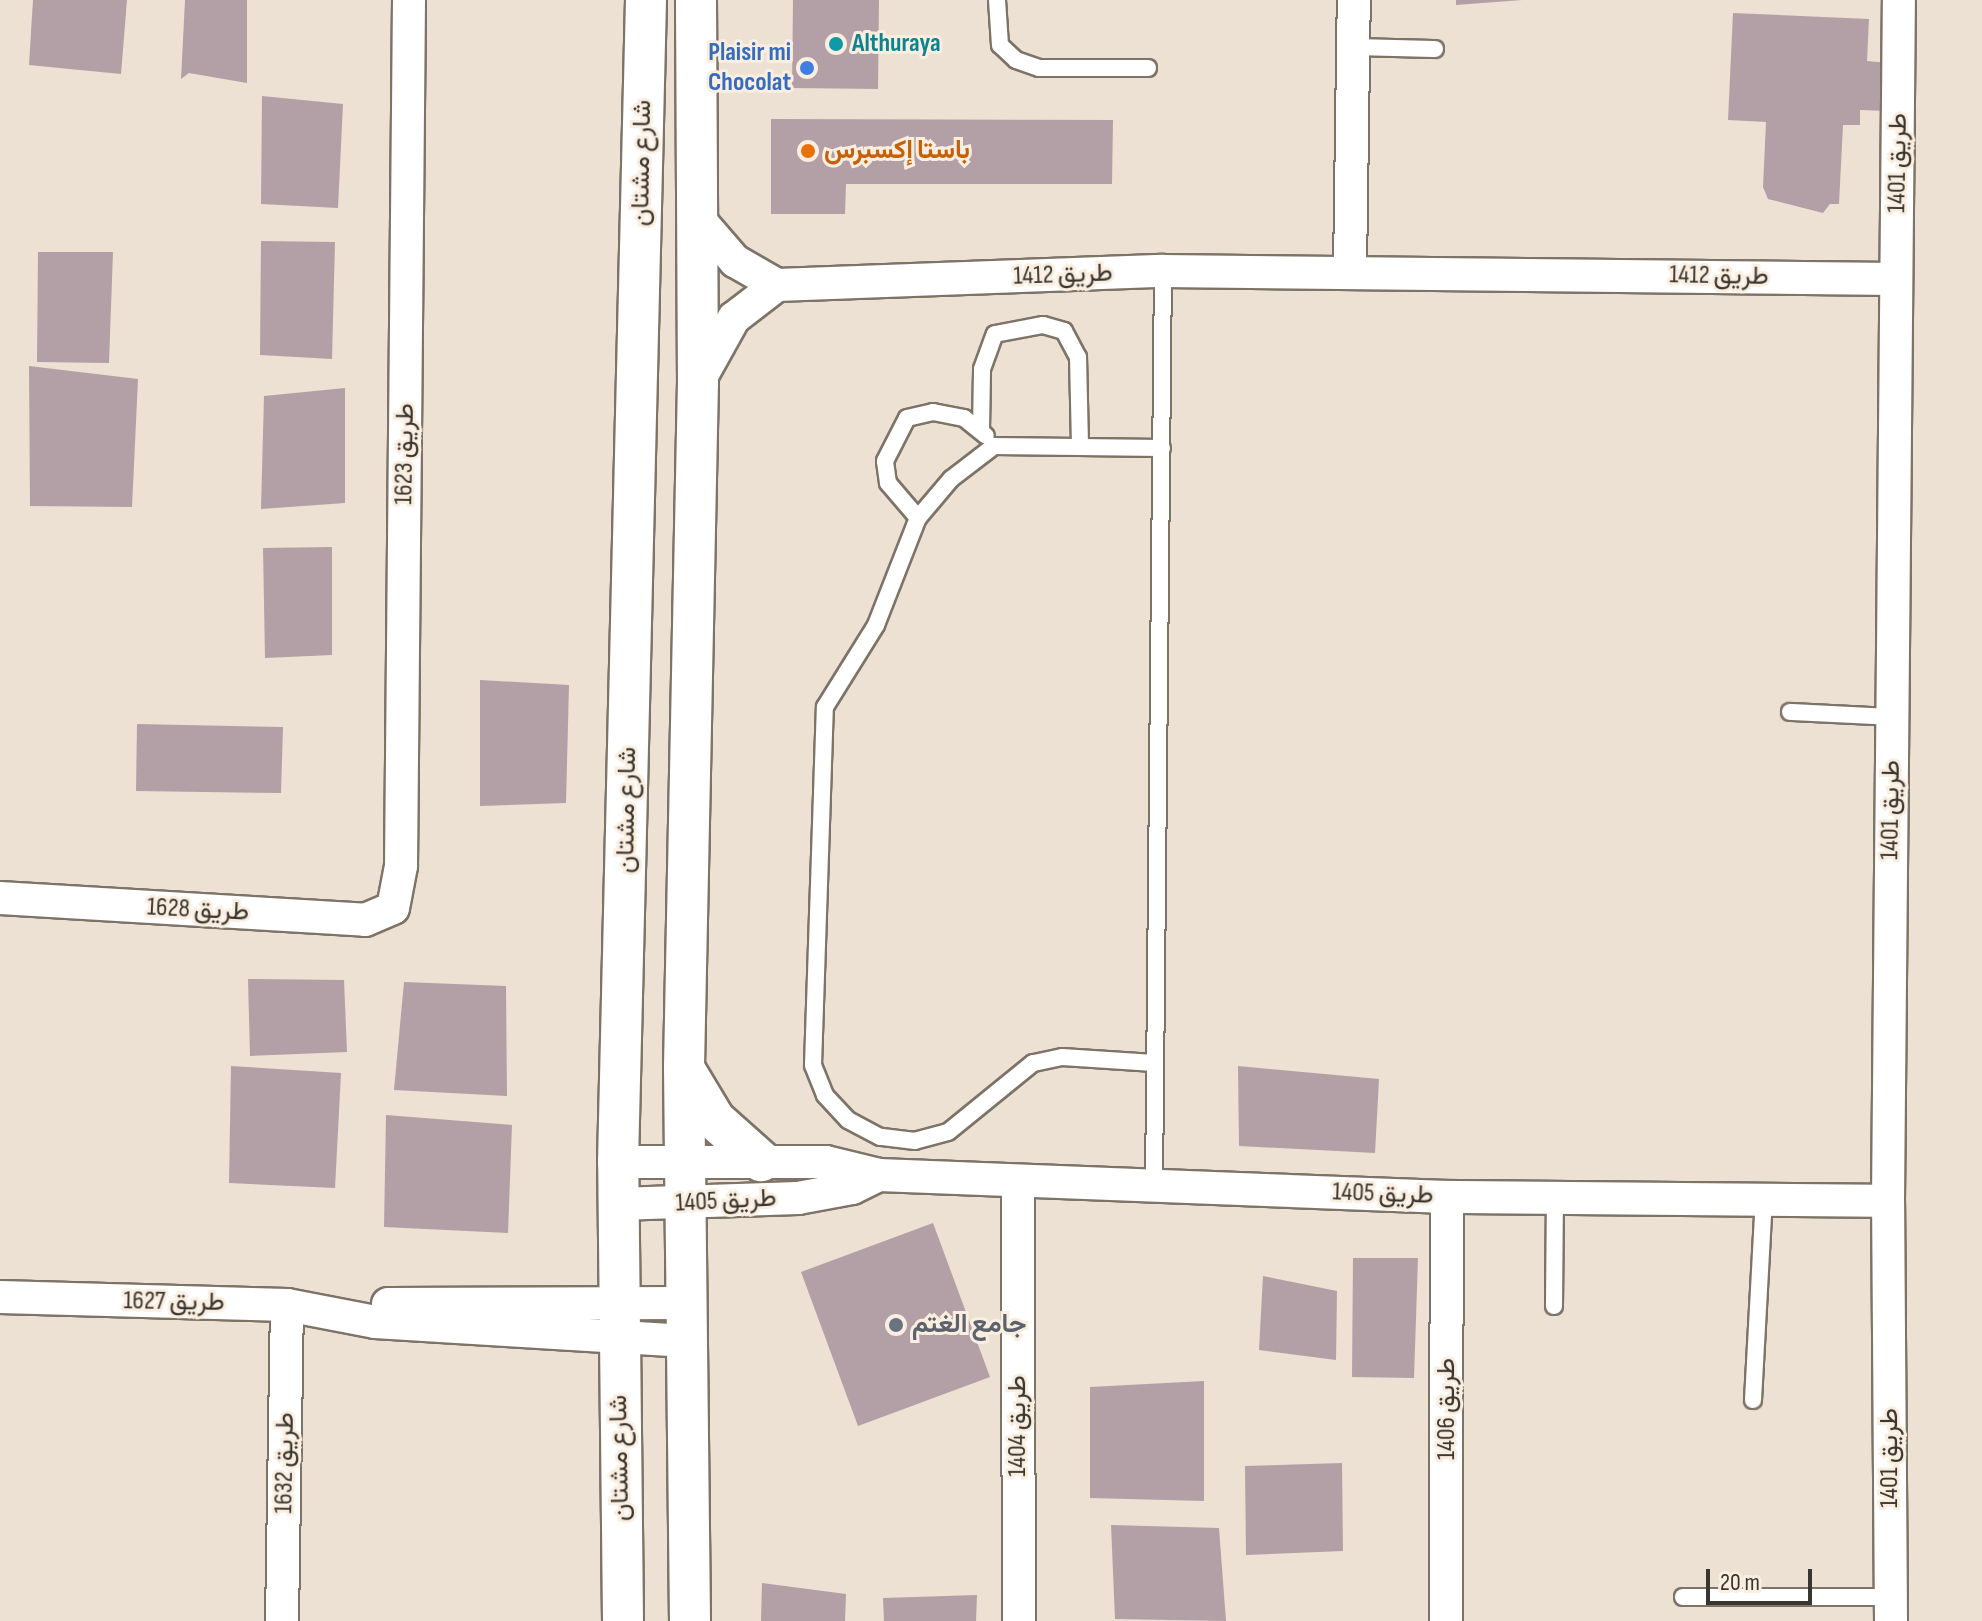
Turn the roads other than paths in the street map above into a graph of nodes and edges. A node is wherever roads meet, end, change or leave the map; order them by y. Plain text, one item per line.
1 (409, 0) edge
2 (646, 0) edge
3 (997, 0) edge
4 (1354, 0) edge
5 (1899, 0) edge
6 (697, 3) edge
7 (1354, 47) junction
8 (1435, 49) dead end
9 (1148, 68) dead end
10 (696, 216) junction
11 (1163, 271) junction
12 (1350, 271) junction
13 (1896, 279) junction
14 (777, 285) junction
15 (698, 383) junction
16 (981, 429) junction
17 (994, 446) junction
18 (1080, 447) junction
19 (1162, 448) junction
20 (918, 518) junction
21 (1790, 712) dead end
22 (1892, 717) junction
23 (0, 898) edge
24 (393, 908) joint
25 (1154, 1063) junction
26 (684, 1067) junction
27 (761, 1161) junction
28 (618, 1162) junction
29 (686, 1162) junction
30 (879, 1175) junction
31 (1018, 1182) junction
32 (1154, 1187) junction
33 (1447, 1197) junction
34 (1555, 1198) junction
35 (1764, 1200) junction
36 (1888, 1201) junction
37 (618, 1204) junction
38 (685, 1205) junction
39 (0, 1297) edge
40 (287, 1305) junction
41 (1554, 1306) dead end
42 (617, 1321) junction
43 (686, 1322) junction
44 (1753, 1400) dead end
45 (1683, 1597) dead end
46 (1891, 1609) edge
47 (282, 1621) edge
48 (623, 1621) edge
49 (690, 1621) edge
50 (1019, 1621) edge
51 (1446, 1621) edge

1 - 24 street, طريق 1623
2 - 28 street, شارع مشتان
3 - 9 lane
4 - 7 street
5 - 13 street, طريق 1401
6 - 10 street, شارع مشتان
7 - 8 lane
7 - 12 street
10 - 14 street
10 - 15 street, شارع مشتان
11 - 12 street, طريق 1412
11 - 14 street, طريق 1412
11 - 19 lane
12 - 13 street, طريق 1412
13 - 22 street, طريق 1401
14 - 15 street
15 - 26 street, شارع مشتان
16 - 17 lane
16 - 18 lane
16 - 20 lane
17 - 18 lane
17 - 20 lane
18 - 19 lane
19 - 25 lane
20 - 25 lane
21 - 22 lane
22 - 36 street, طريق 1401
23 - 24 street, طريق 1628
25 - 32 lane
26 - 27 street
26 - 29 street, شارع مشتان
27 - 29 street, طريق 1405
27 - 30 street, طريق 1405
28 - 29 street, طريق 1405
28 - 37 street, شارع مشتان
29 - 38 street, شارع مشتان
30 - 31 street, طريق 1405
30 - 38 street, طريق 1405
31 - 32 street, طريق 1405
31 - 50 street, طريق 1404
32 - 33 street, طريق 1405
33 - 34 street, طريق 1405
33 - 51 street, طريق 1406
34 - 35 street, طريق 1405
34 - 41 lane
35 - 36 street, طريق 1405
35 - 44 lane
36 - 46 street, طريق 1401
37 - 38 street, طريق 1405
37 - 42 street, شارع مشتان
38 - 43 street, شارع مشتان
39 - 40 street, طريق 1627
40 - 42 street, طريق 1627
40 - 47 street, طريق 1632
42 - 43 street, طريق 1627
42 - 48 street, شارع مشتان
43 - 49 street, شارع مشتان
45 - 46 lane

